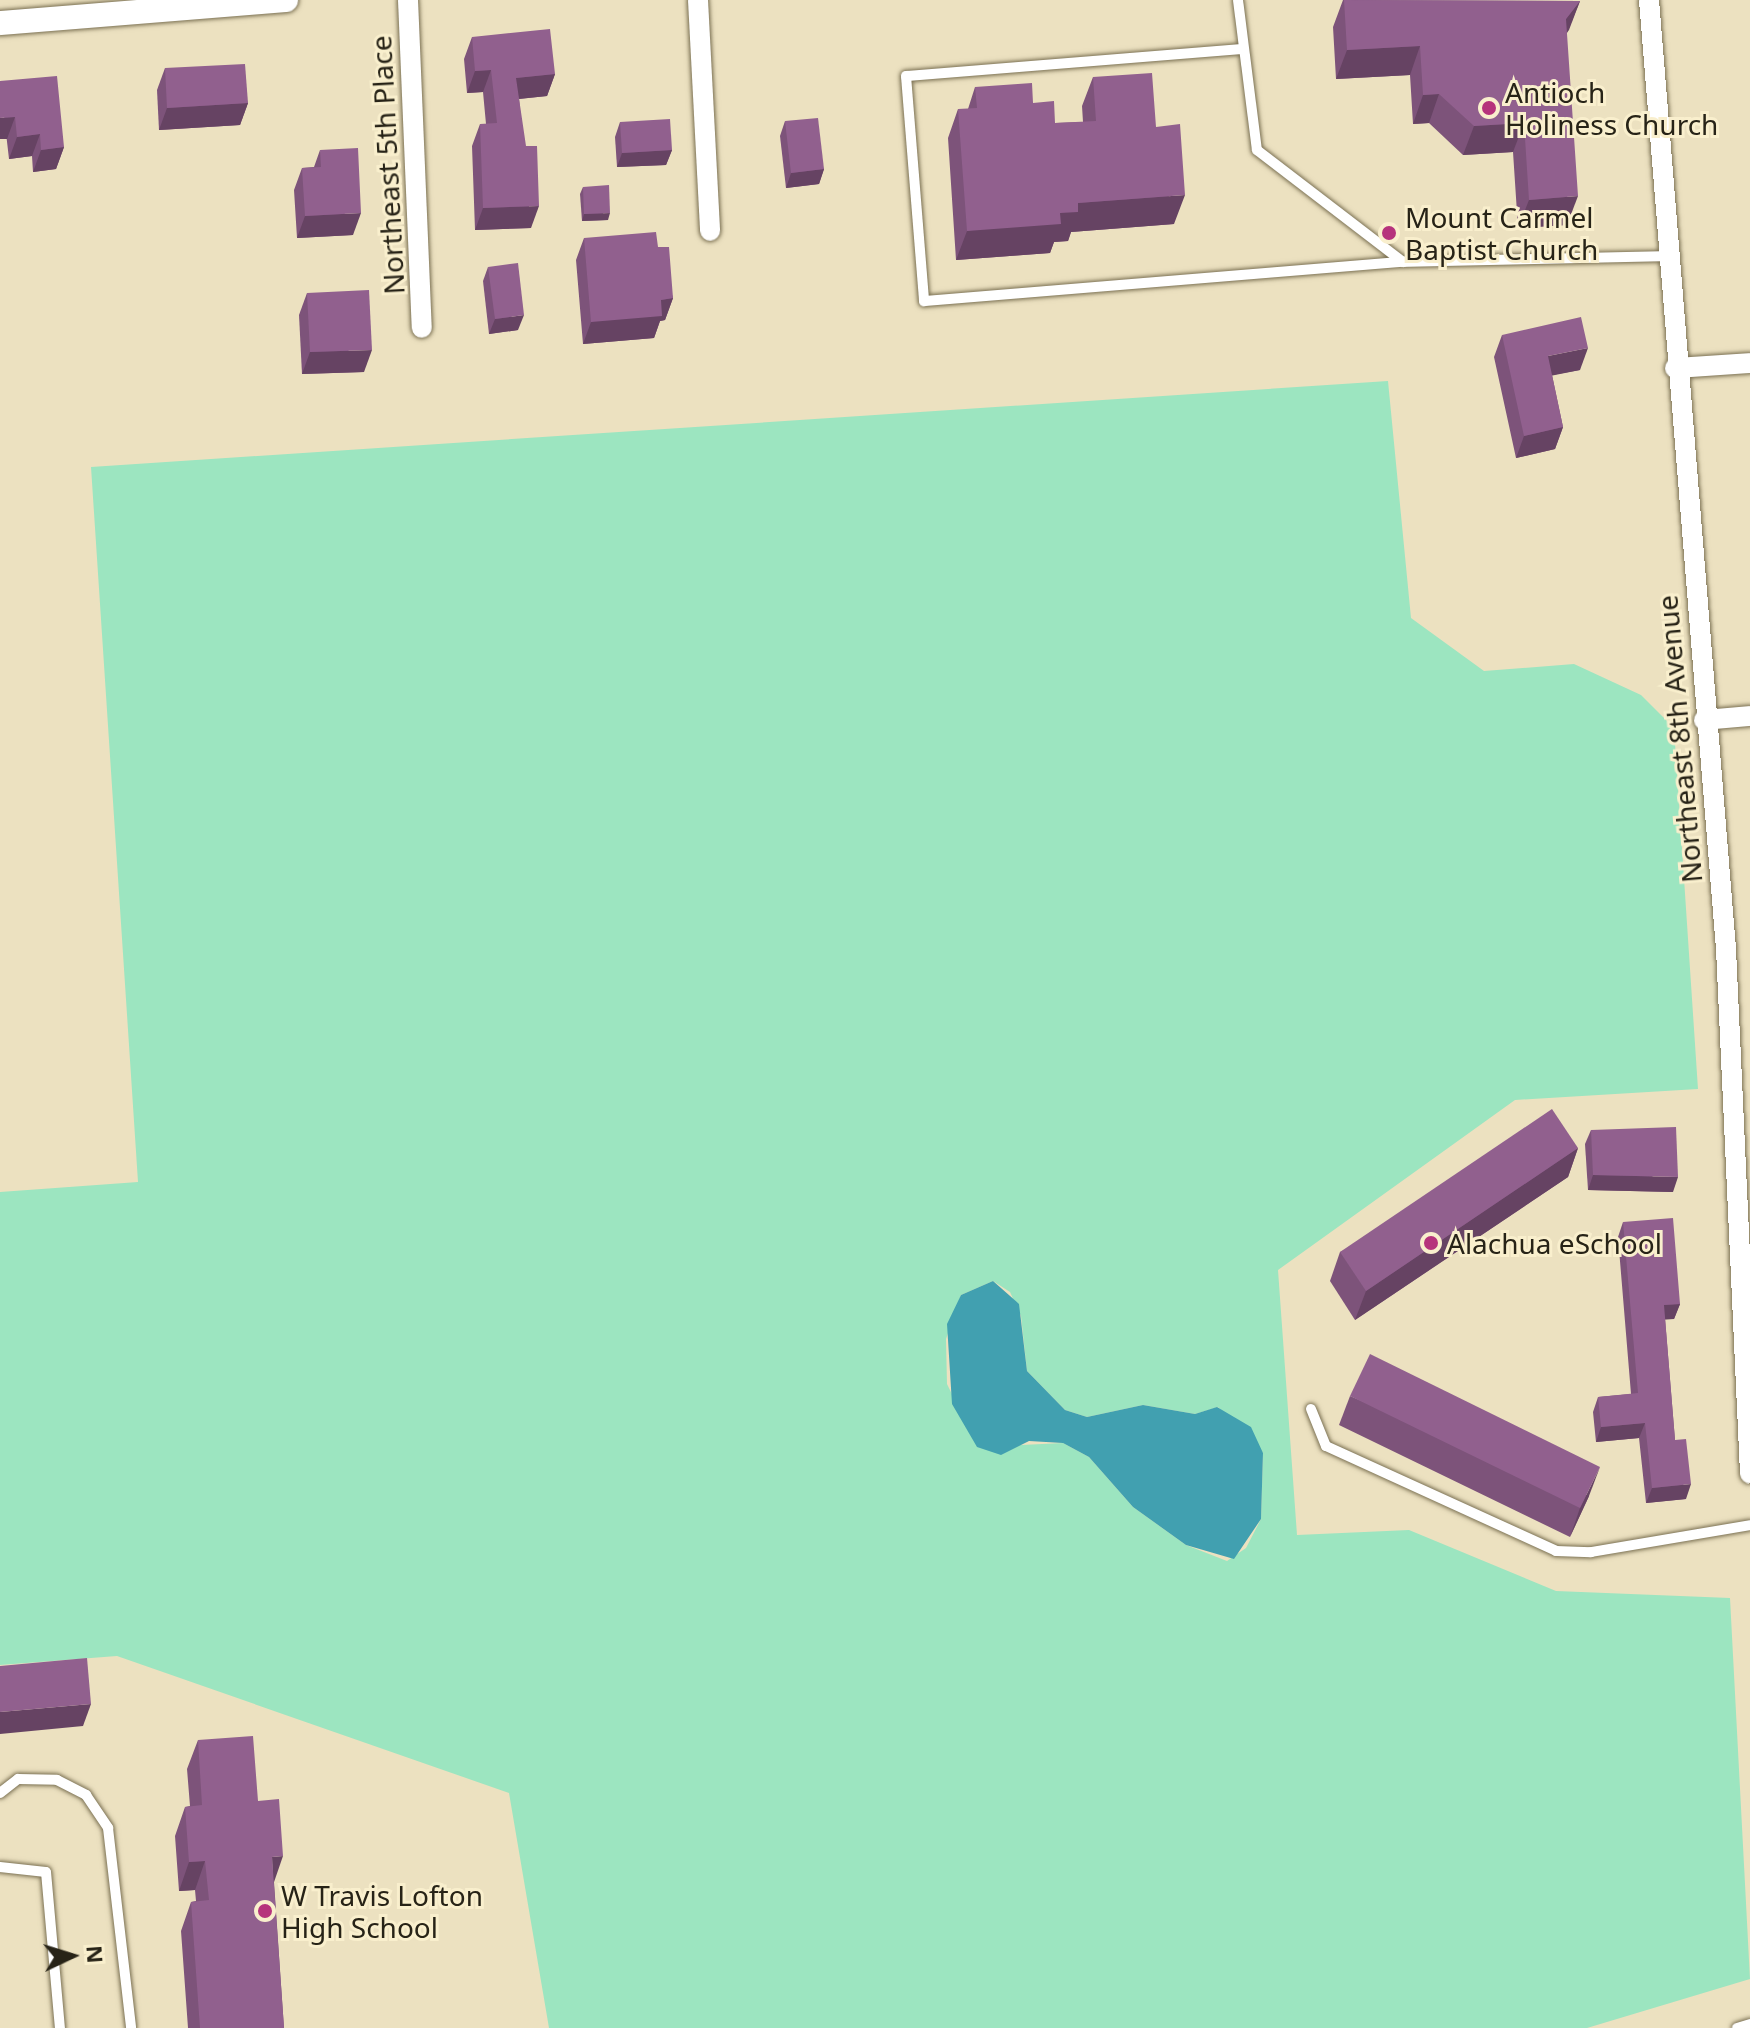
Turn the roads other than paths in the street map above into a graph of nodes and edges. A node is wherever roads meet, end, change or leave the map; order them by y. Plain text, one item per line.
1 (286, 0) edge
2 (408, 0) edge
3 (698, 0) edge
4 (1238, 0) edge
5 (1649, 0) edge
6 (111, 7) edge
7 (0, 23) edge
8 (1243, 49) junction
9 (710, 231) dead end
10 (1667, 256) junction
11 (1403, 262) junction
12 (422, 328) dead end
13 (1750, 363) edge
14 (1675, 368) junction
15 (1750, 716) edge
16 (1704, 720) junction
17 (1745, 1215) edge
18 (1311, 1409) dead end
19 (1750, 1473) edge
20 (1750, 1525) edge
21 (0, 1793) edge
22 (0, 1867) edge
23 (1750, 2024) edge
24 (60, 2028) edge
25 (131, 2028) edge
26 (1737, 2028) edge

1 - 6 street
2 - 12 street, Northeast 5th Place
3 - 9 street
4 - 8 lane
5 - 10 street, Northeast 8th Avenue
6 - 7 street
8 - 11 lane
8 - 11 lane
10 - 11 lane
10 - 14 street, Northeast 8th Avenue
13 - 14 street
14 - 16 street, Northeast 8th Avenue
15 - 16 street
16 - 17 street, Northeast 8th Avenue
17 - 19 street, Northeast 8th Avenue
18 - 20 lane
21 - 25 lane
22 - 24 lane
23 - 26 lane

